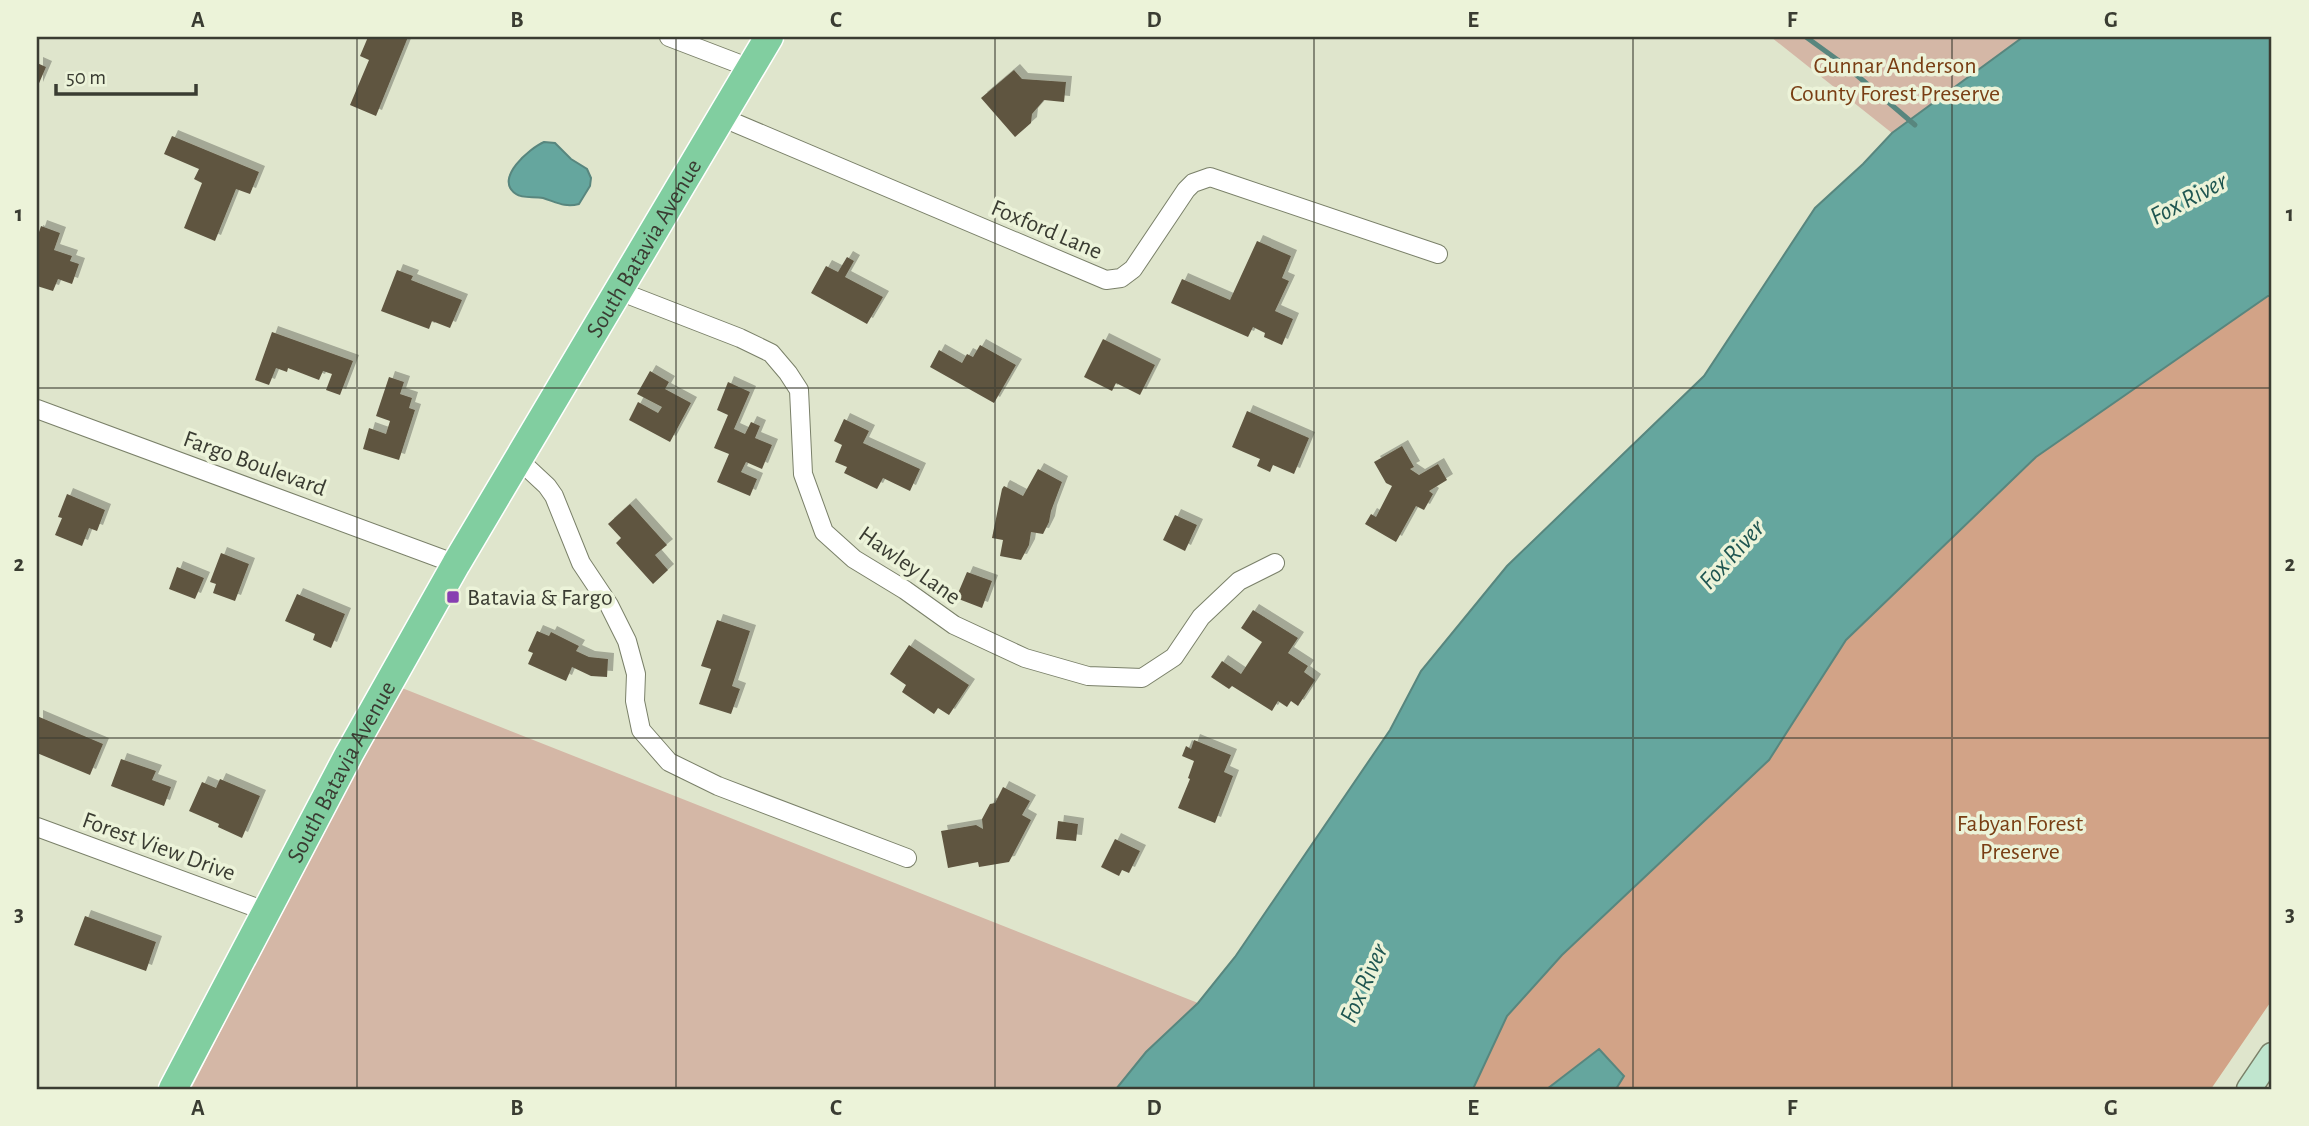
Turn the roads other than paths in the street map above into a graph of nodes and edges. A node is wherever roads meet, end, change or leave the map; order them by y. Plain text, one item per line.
1 (669, 37) edge
2 (769, 37) edge
3 (750, 68) junction
4 (721, 117) junction
5 (1438, 254) dead end
6 (619, 291) junction
7 (37, 409) edge
8 (518, 459) junction
9 (1275, 563) dead end
10 (456, 564) junction
11 (37, 827) edge
12 (908, 858) dead end
13 (265, 911) junction
14 (2272, 1055) edge
15 (173, 1089) edge
16 (2249, 1089) edge

1 - 3 street
2 - 3 main road, South Batavia Avenue
3 - 4 main road, South Batavia Avenue
4 - 5 street, Foxford Lane
4 - 6 main road, South Batavia Avenue
6 - 8 main road, South Batavia Avenue
6 - 9 street, Hawley Lane
7 - 10 street, Fargo Boulevard
8 - 10 main road, South Batavia Avenue
8 - 12 street
10 - 13 main road, South Batavia Avenue
11 - 13 street, Forest View Drive
13 - 15 main road, South Batavia Avenue
14 - 16 main road

